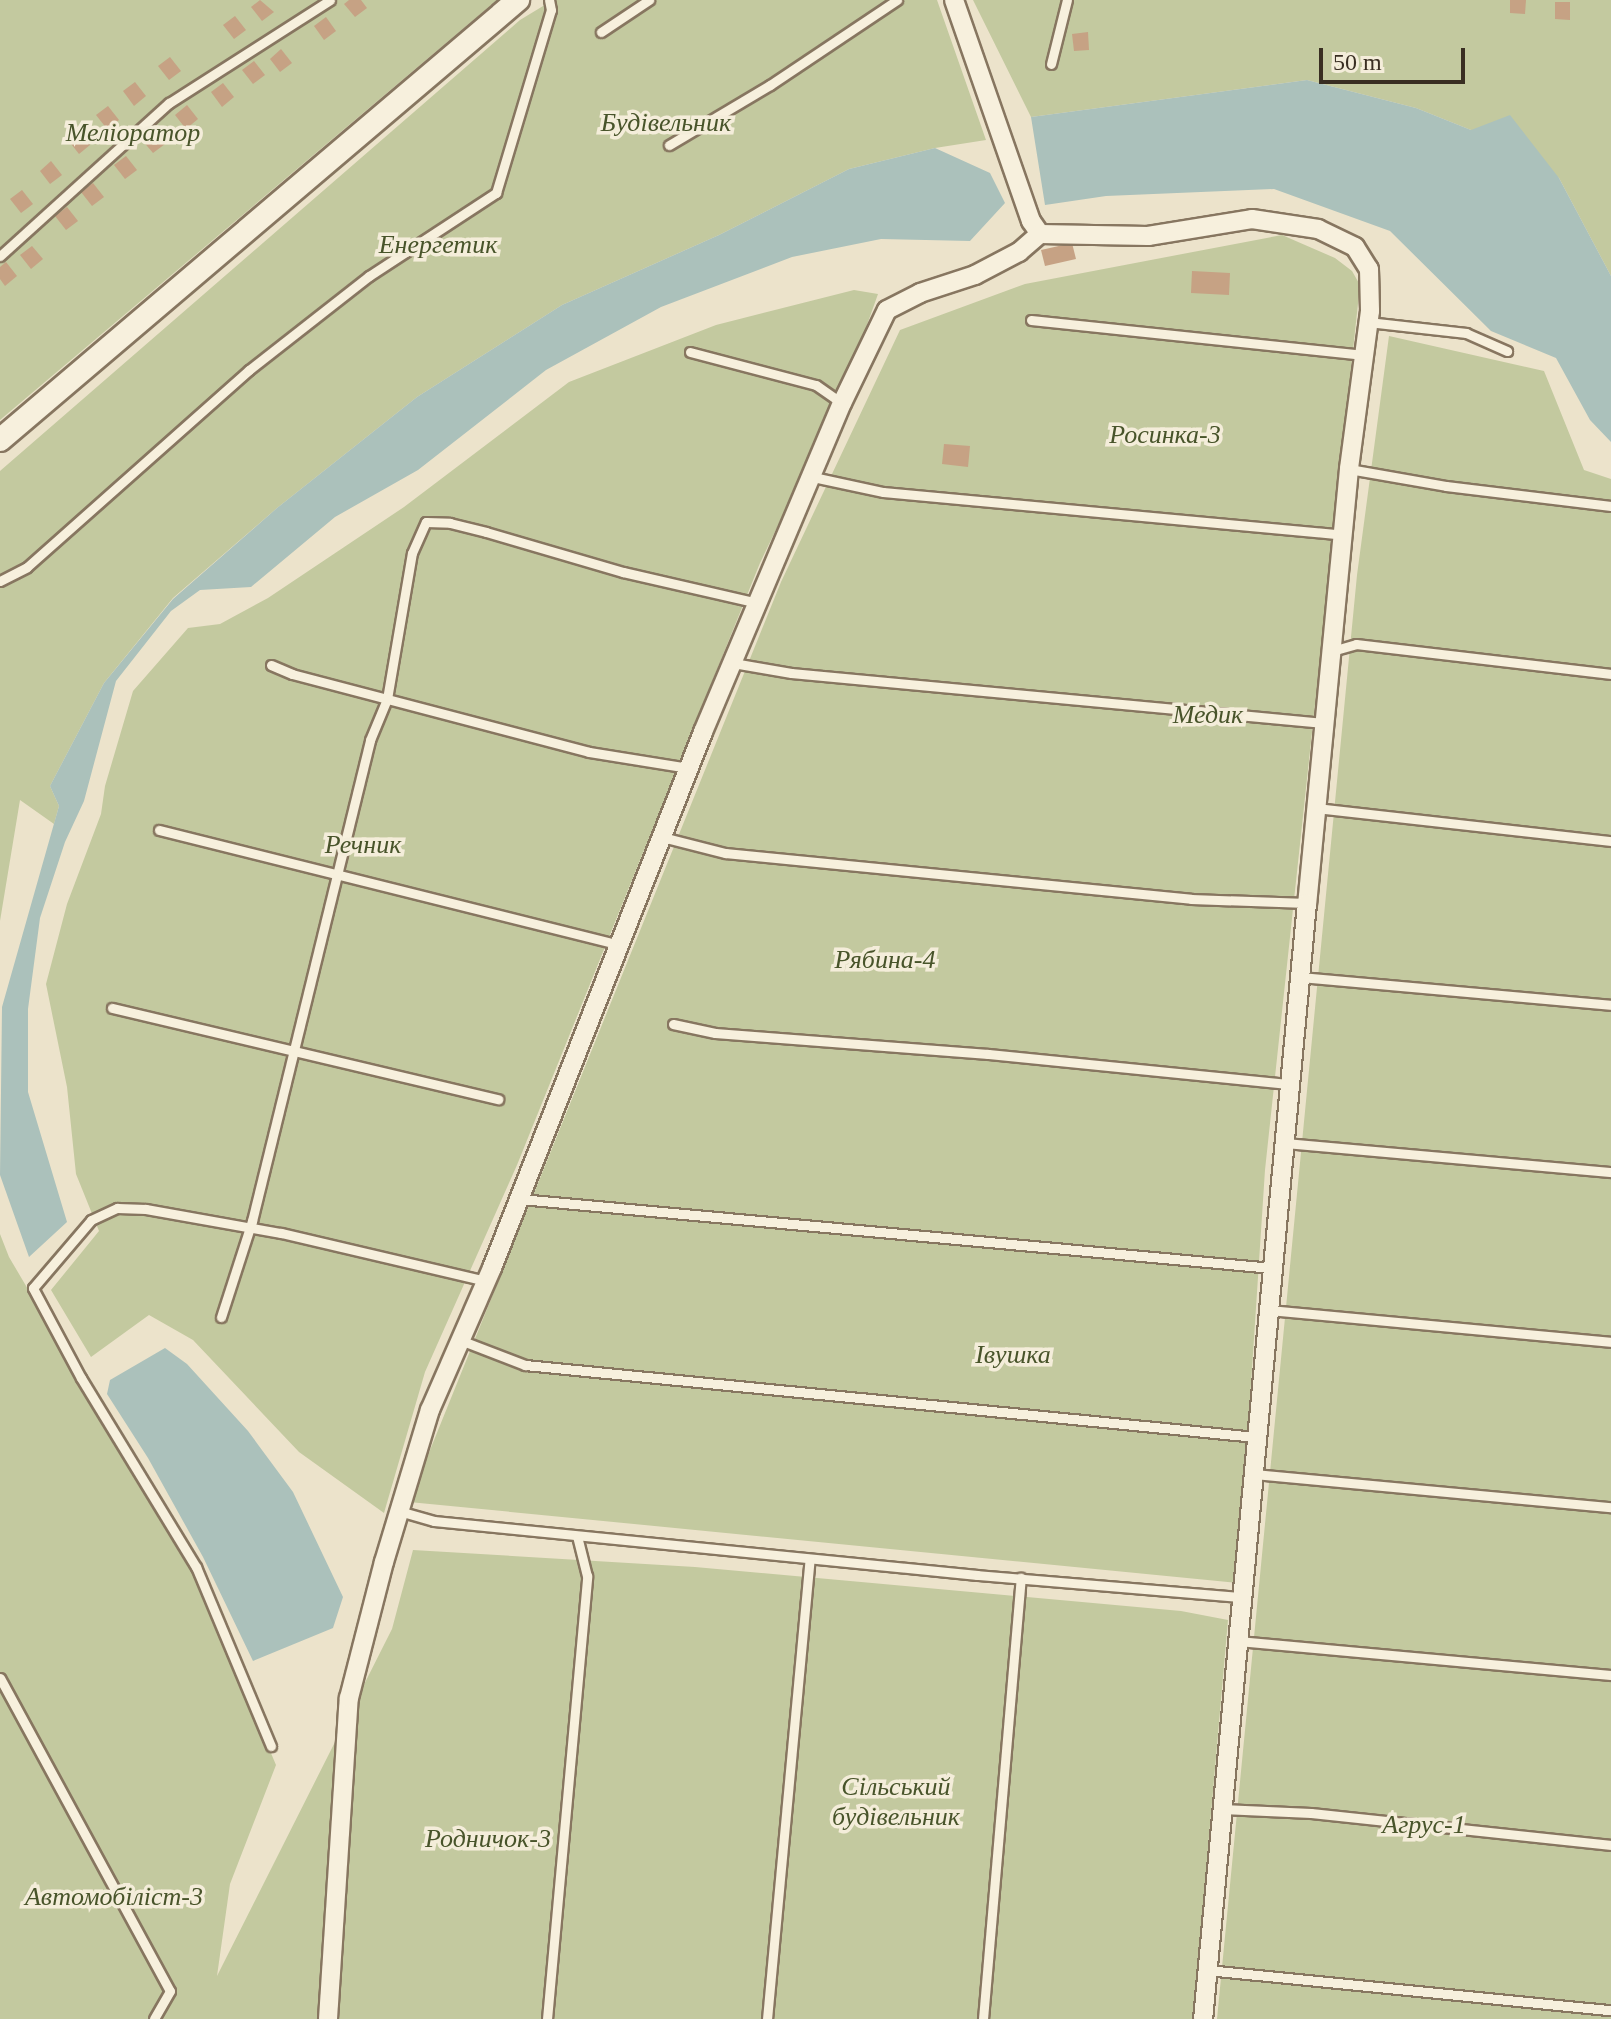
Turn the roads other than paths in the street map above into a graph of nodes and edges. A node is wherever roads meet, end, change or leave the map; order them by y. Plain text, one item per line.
1 (330, 0) edge
2 (518, 0) edge
3 (549, 0) edge
4 (649, 0) edge
5 (897, 0) edge
6 (954, 0) edge
7 (1067, 0) edge
8 (601, 32) dead end
9 (1051, 64) dead end
10 (669, 145) dead end
11 (1040, 234) junction
12 (0, 256) edge
13 (1031, 320) dead end
14 (1368, 322) junction
15 (1507, 351) dead end
16 (690, 352) dead end
17 (1364, 355) junction
18 (842, 403) junction
19 (0, 440) edge
20 (1349, 469) junction
21 (813, 477) junction
22 (1611, 506) edge
23 (1343, 535) junction
24 (0, 581) edge
25 (758, 603) junction
26 (1332, 651) junction
27 (733, 663) junction
28 (271, 665) dead end
29 (1611, 674) edge
30 (387, 699) junction
31 (1324, 723) junction
32 (689, 768) junction
33 (1316, 808) junction
34 (159, 830) dead end
35 (662, 837) junction
36 (1611, 841) edge
37 (337, 875) junction
38 (1307, 903) junction
39 (620, 945) junction
40 (1299, 977) junction
41 (1611, 1005) edge
42 (112, 1008) dead end
43 (673, 1024) dead end
44 (294, 1051) junction
45 (1289, 1084) junction
46 (498, 1099) dead end
47 (1284, 1143) junction
48 (1611, 1172) edge
49 (520, 1199) junction
50 (250, 1228) junction
51 (1272, 1268) junction
52 (486, 1281) junction
53 (1268, 1310) junction
54 (221, 1317) dead end
55 (460, 1340) junction
56 (1611, 1342) edge
57 (1256, 1437) junction
58 (1253, 1474) junction
59 (1611, 1507) edge
60 (399, 1511) junction
61 (577, 1536) junction
62 (810, 1559) junction
63 (1021, 1578) junction
64 (1241, 1597) junction
65 (1237, 1641) junction
66 (1611, 1675) edge
67 (0, 1678) edge
68 (271, 1746) dead end
69 (1222, 1809) junction
70 (1611, 1845) edge
71 (1207, 1970) junction
72 (1611, 2010) edge
73 (154, 2019) edge
74 (328, 2019) edge
75 (547, 2019) edge
76 (767, 2019) edge
77 (983, 2019) edge
78 (1203, 2019) edge

1 - 12 lane
2 - 19 street
3 - 24 lane
4 - 8 lane
5 - 10 lane
6 - 11 street
7 - 9 lane
11 - 14 street
11 - 18 street
13 - 17 lane
14 - 15 lane
14 - 17 street
16 - 18 lane
17 - 20 street
18 - 21 street
20 - 22 lane
20 - 23 street
21 - 23 lane
21 - 25 street
23 - 26 street
25 - 27 street
25 - 30 lane
26 - 29 lane
26 - 31 street
27 - 31 lane
27 - 32 street
28 - 30 lane
30 - 32 lane
30 - 37 lane
31 - 33 street
32 - 35 street
33 - 36 lane
33 - 38 street
34 - 37 lane
35 - 38 lane
35 - 39 street
37 - 39 lane
37 - 44 lane
38 - 40 street
39 - 49 street
40 - 41 lane
40 - 45 street
42 - 44 lane
43 - 45 lane
44 - 46 lane
44 - 50 lane
45 - 47 street
47 - 48 lane
47 - 51 street
49 - 51 lane
49 - 52 street
50 - 52 lane
50 - 54 lane
50 - 68 lane
51 - 53 street
52 - 55 street
53 - 56 lane
53 - 57 street
55 - 57 lane
55 - 60 street
57 - 58 street
58 - 59 lane
58 - 64 street
60 - 61 lane
60 - 74 street
61 - 62 lane
61 - 75 lane
62 - 63 lane
62 - 76 lane
63 - 64 lane
63 - 77 lane
64 - 65 street
65 - 66 lane
65 - 69 street
67 - 73 lane
69 - 70 lane
69 - 71 street
71 - 72 lane
71 - 78 street

